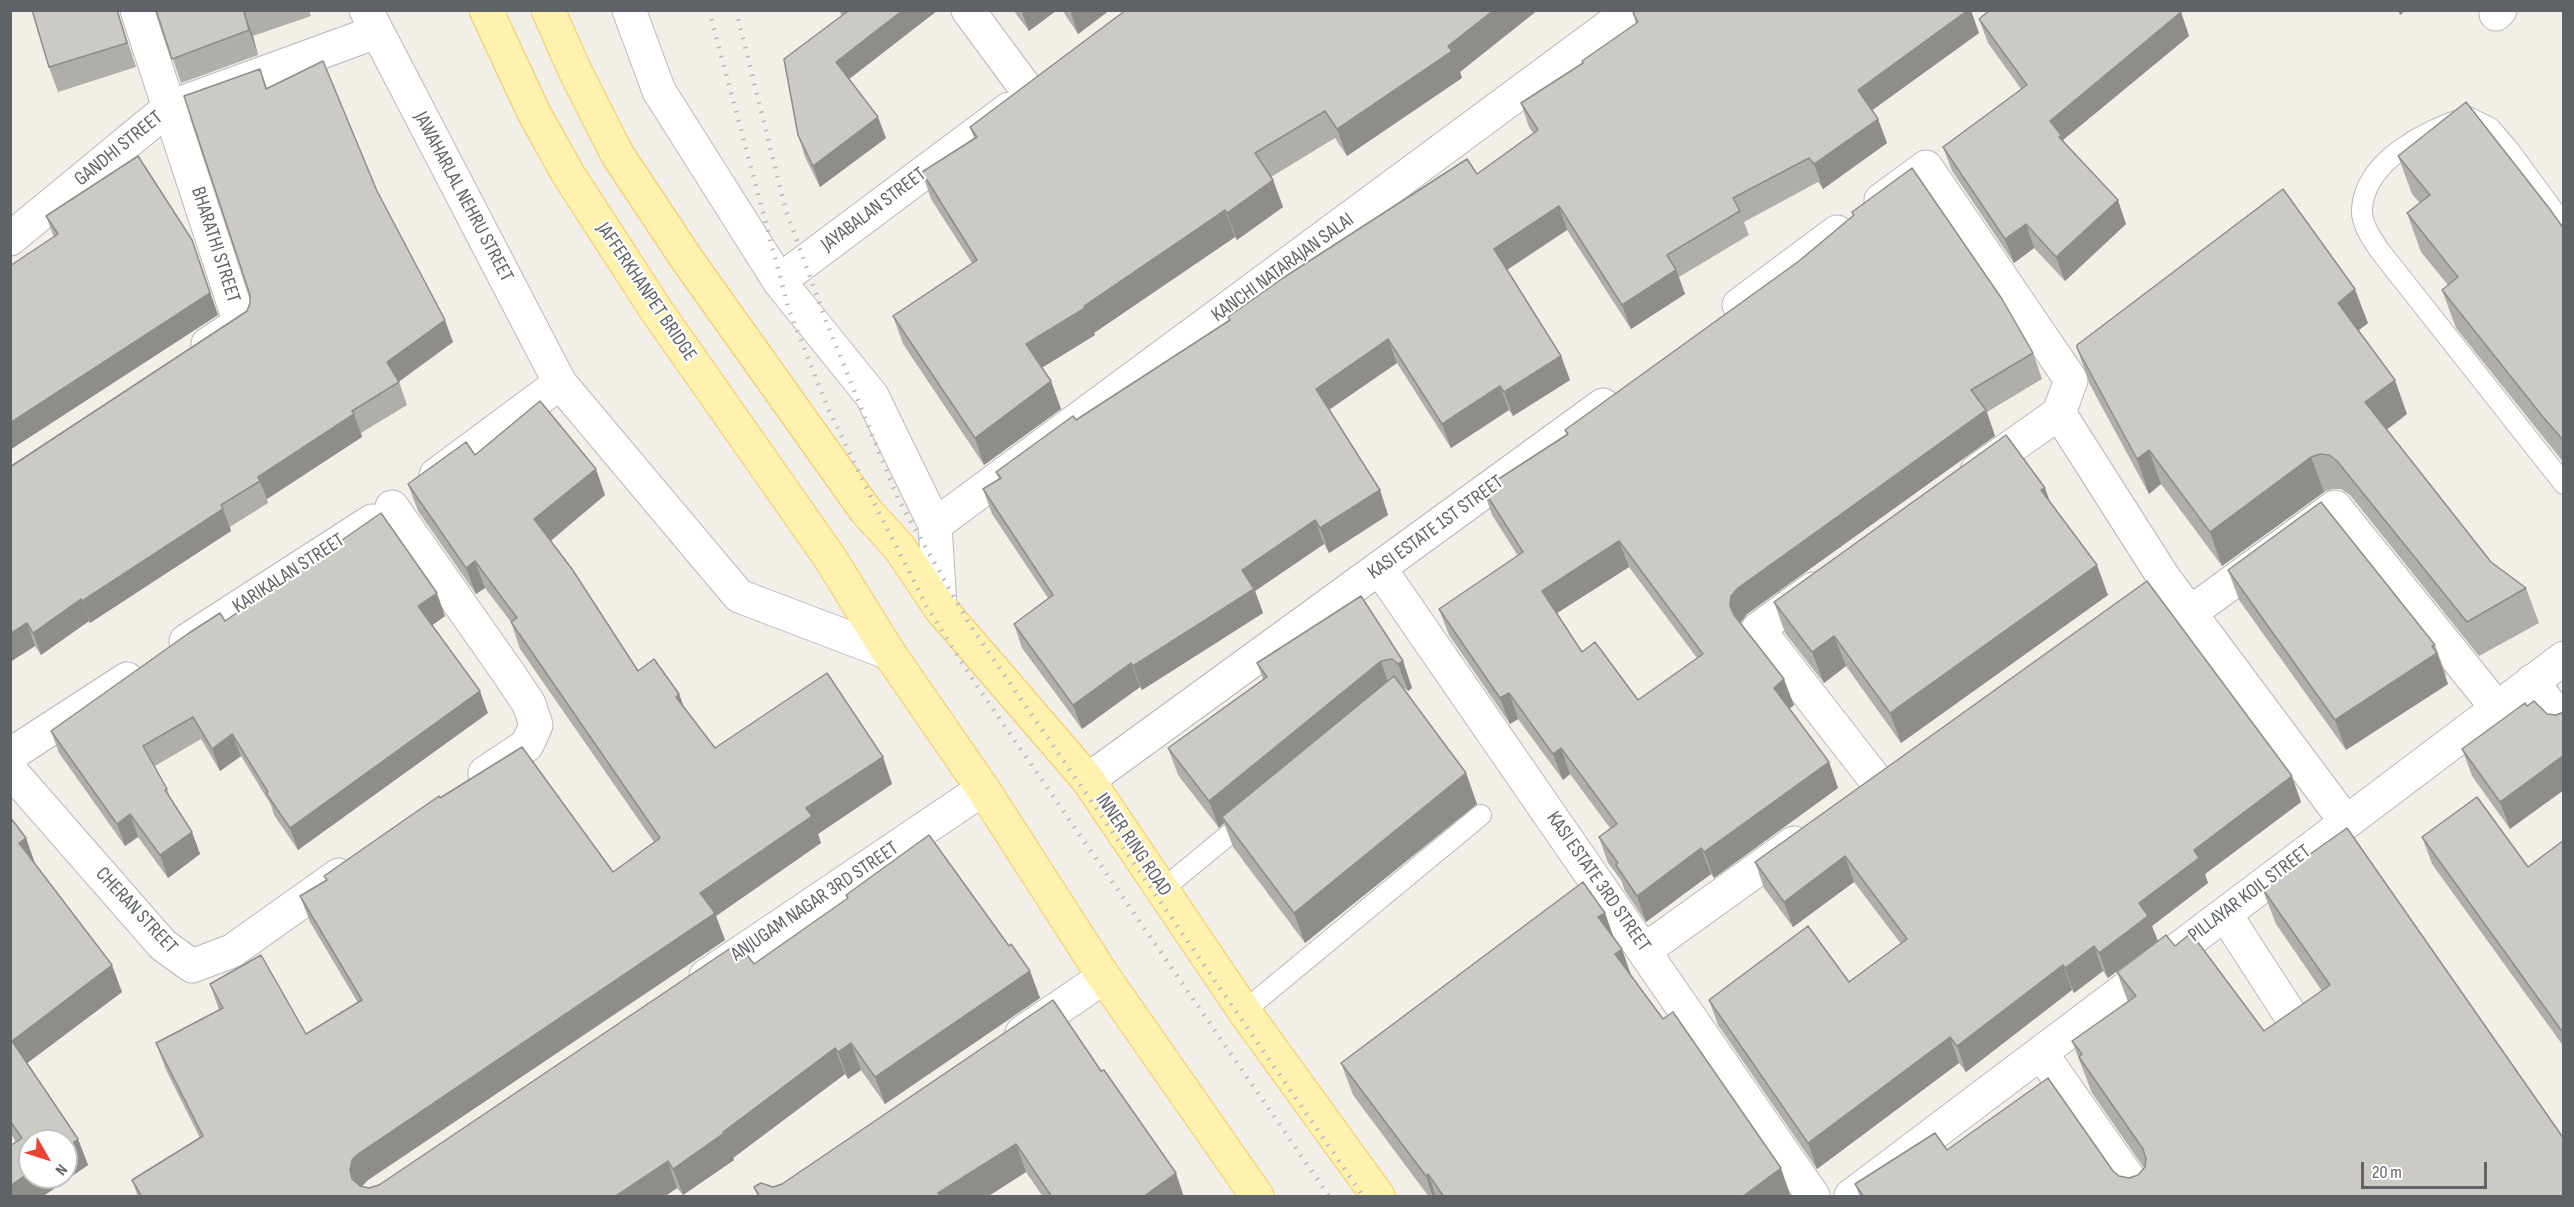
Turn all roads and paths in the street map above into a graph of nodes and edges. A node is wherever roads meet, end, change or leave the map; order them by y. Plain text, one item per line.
1 (137, 10) edge
2 (486, 10) edge
3 (548, 10) edge
4 (628, 10) edge
5 (968, 10) edge
6 (1631, 10) edge
7 (371, 21) edge
8 (1058, 73) edge
9 (1030, 93) junction
10 (170, 107) junction
11 (2564, 225) edge
12 (10, 239) edge
13 (779, 280) junction
14 (1716, 322) edge
15 (180, 362) edge
16 (560, 383) junction
17 (1629, 386) edge
18 (2059, 413) junction
19 (2564, 484) edge
20 (1952, 490) edge
21 (392, 507) junction
22 (935, 525) junction
23 (1380, 569) junction
24 (1835, 573) edge
25 (2164, 578) junction
26 (2135, 598) edge
27 (940, 608) junction
28 (2190, 613) junction
29 (889, 653) junction
30 (2564, 658) edge
31 (2532, 681) junction
32 (2497, 708) junction
33 (2564, 724) edge
34 (10, 755) edge
35 (1907, 762) edge
36 (10, 770) edge
37 (1088, 780) junction
38 (1878, 783) junction
39 (462, 789) edge
40 (983, 789) junction
41 (1268, 803) edge
42 (1849, 804) edge
43 (1481, 815) dead end
44 (2346, 822) junction
45 (1820, 825) edge
46 (366, 856) edge
47 (1163, 889) junction
48 (2225, 914) junction
49 (1645, 950) junction
50 (1104, 977) junction
51 (685, 989) edge
52 (1244, 1011) junction
53 (2300, 1030) edge
54 (997, 1050) edge
55 (2041, 1053) junction
56 (1256, 1196) edge
57 (1378, 1197) edge
58 (1813, 1197) edge
59 (1851, 1197) edge
60 (2141, 1197) edge

1 - 10 street, BHARATHI STREET
2 - 29 main road, JAFFERKHANPET BRIDGE
3 - 27 main road, INNER RING ROAD
4 - 13 street
5 - 9 street
6 - 22 street, KANCHI NATARAJAN SALAI
7 - 10 street, GANDHI STREET
7 - 16 street, JAWAHARLAL NEHRU STREET
8 - 9 street, JAYABALAN STREET
9 - 13 street, JAYABALAN STREET
10 - 12 street, GANDHI STREET
10 - 15 street, BHARATHI STREET
11 - 19 lane
13 - 22 street
14 - 18 street
16 - 21 street, KARIKALAN STREET
16 - 29 street, JAWAHARLAL NEHRU STREET
17 - 23 street, KASI ESTATE 1ST STREET
18 - 20 street
18 - 25 street
21 - 34 street, KARIKALAN STREET
21 - 39 street
22 - 27 street
23 - 37 street, KASI ESTATE 1ST STREET
23 - 49 street, KASI ESTATE 3RD STREET
24 - 38 street
25 - 26 street
25 - 28 street
27 - 37 main road, INNER RING ROAD
28 - 32 street
28 - 44 street
29 - 40 main road
30 - 31 street, PILLAYAR KOIL STREET
31 - 32 street, PILLAYAR KOIL STREET
31 - 33 street
32 - 44 street, PILLAYAR KOIL STREET
35 - 38 street
36 - 46 street, CHERAN STREET
37 - 47 main road, INNER RING ROAD
38 - 42 street
40 - 50 main road
40 - 51 street, ANJUGAM NAGAR 3RD STREET
41 - 47 lane
43 - 52 lane
44 - 48 street, PILLAYAR KOIL STREET
45 - 49 street
47 - 52 main road, INNER RING ROAD
48 - 53 street
48 - 55 street, PILLAYAR KOIL STREET
49 - 58 street, KASI ESTATE 3RD STREET
50 - 54 street
50 - 56 main road
52 - 57 main road, INNER RING ROAD
55 - 59 street, PILLAYAR KOIL STREET
55 - 60 street

